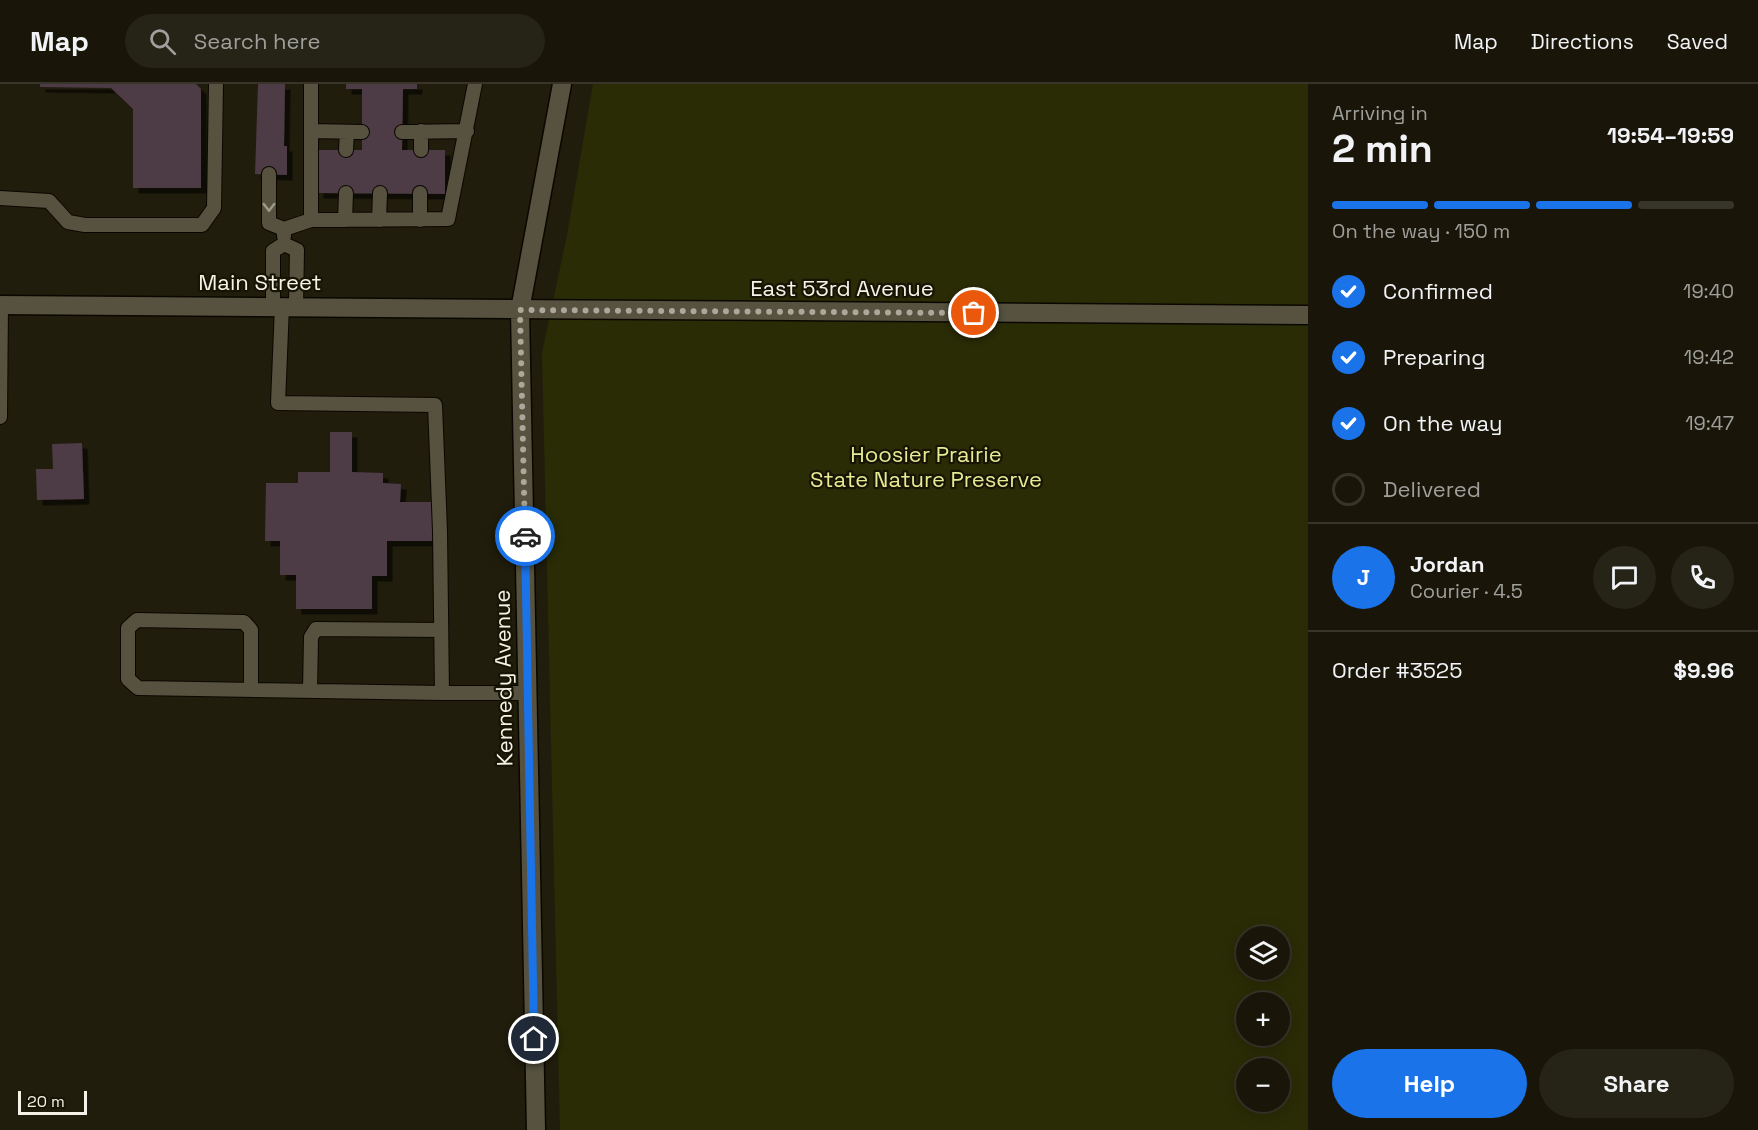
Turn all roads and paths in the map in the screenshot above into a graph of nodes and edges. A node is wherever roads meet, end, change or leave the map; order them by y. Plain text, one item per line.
1 (216, 84) edge
2 (311, 84) edge
3 (475, 84) edge
4 (562, 84) edge
5 (311, 131) junction
6 (421, 131) junction
7 (466, 131) junction
8 (347, 132) junction
9 (362, 132) dead end
10 (402, 132) dead end
11 (346, 150) dead end
12 (421, 150) dead end
13 (269, 174) dead end
14 (346, 193) dead end
15 (380, 193) dead end
16 (420, 193) dead end
17 (0, 198) edge
18 (311, 219) junction
19 (345, 219) junction
20 (379, 219) junction
21 (420, 220) junction
22 (285, 229) junction
23 (284, 244) junction
24 (1, 305) edge
25 (284, 306) junction
26 (520, 310) junction
27 (1308, 315) edge
28 (0, 417) edge
29 (441, 630) junction
30 (251, 690) junction
31 (310, 691) junction
32 (442, 693) junction
33 (528, 693) junction
34 (536, 1130) edge

1 - 17 lane
2 - 5 lane
3 - 7 lane
4 - 26 street, Kennedy Avenue
5 - 8 lane
5 - 18 lane
6 - 7 lane
6 - 10 lane
6 - 12 lane
7 - 21 lane
8 - 9 lane
8 - 11 lane
13 -> 22 lane
14 - 19 lane
15 - 20 lane
16 - 21 lane
18 - 19 lane
18 - 22 lane
19 - 20 lane
20 - 21 lane
22 - 23 lane
23 - 25 lane
23 - 25 lane
24 - 25 street, Main Street
24 - 28 lane
25 - 26 street, Main Street
25 - 29 lane
26 - 27 street, East 53rd Avenue
26 - 33 street, Kennedy Avenue
29 - 31 lane
29 - 32 lane
30 - 30 lane
30 - 31 lane
31 - 32 lane
32 - 33 lane
33 - 34 street, Kennedy Avenue

